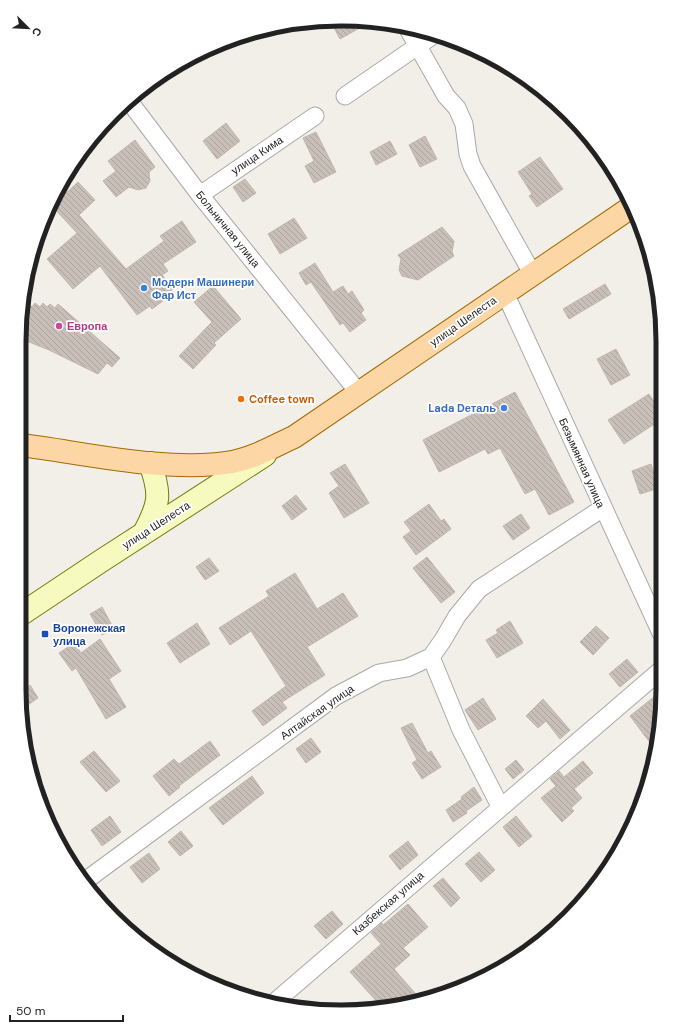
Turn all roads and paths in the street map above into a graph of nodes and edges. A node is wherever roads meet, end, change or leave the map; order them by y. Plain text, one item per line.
1 (411, 34) edge
2 (428, 39) edge
3 (418, 46) junction
4 (345, 96) dead end
5 (132, 105) edge
6 (315, 116) dead end
7 (200, 195) junction
8 (627, 210) edge
9 (532, 273) junction
10 (505, 293) junction
11 (359, 393) junction
12 (294, 437) junction
13 (26, 446) edge
14 (150, 463) junction
15 (603, 508) junction
16 (144, 532) junction
17 (26, 611) edge
18 (656, 622) edge
19 (431, 657) junction
20 (656, 673) edge
21 (500, 806) junction
22 (88, 878) edge
23 (279, 999) edge

1 - 3 street
2 - 3 street
3 - 4 street
3 - 9 street
5 - 7 street, Больничная улица
6 - 7 street, улица Кима
7 - 11 street, Больничная улица
8 - 9 main road, улица Шелеста
9 - 10 main road, улица Шелеста
10 - 11 main road, улица Шелеста
10 - 15 street, Безымянная улица
11 - 12 main road, улица Шелеста
12 - 14 main road, улица Шелеста
12 - 16 main road, улица Шелеста
13 - 14 main road, улица Шелеста
14 - 16 main road
15 - 18 street, Безымянная улица
15 - 19 street, Алтайская улица
16 - 17 main road, улица Шелеста
19 - 21 street
19 - 22 street, Алтайская улица
20 - 21 street, Казбекская улица
21 - 23 street, Казбекская улица

